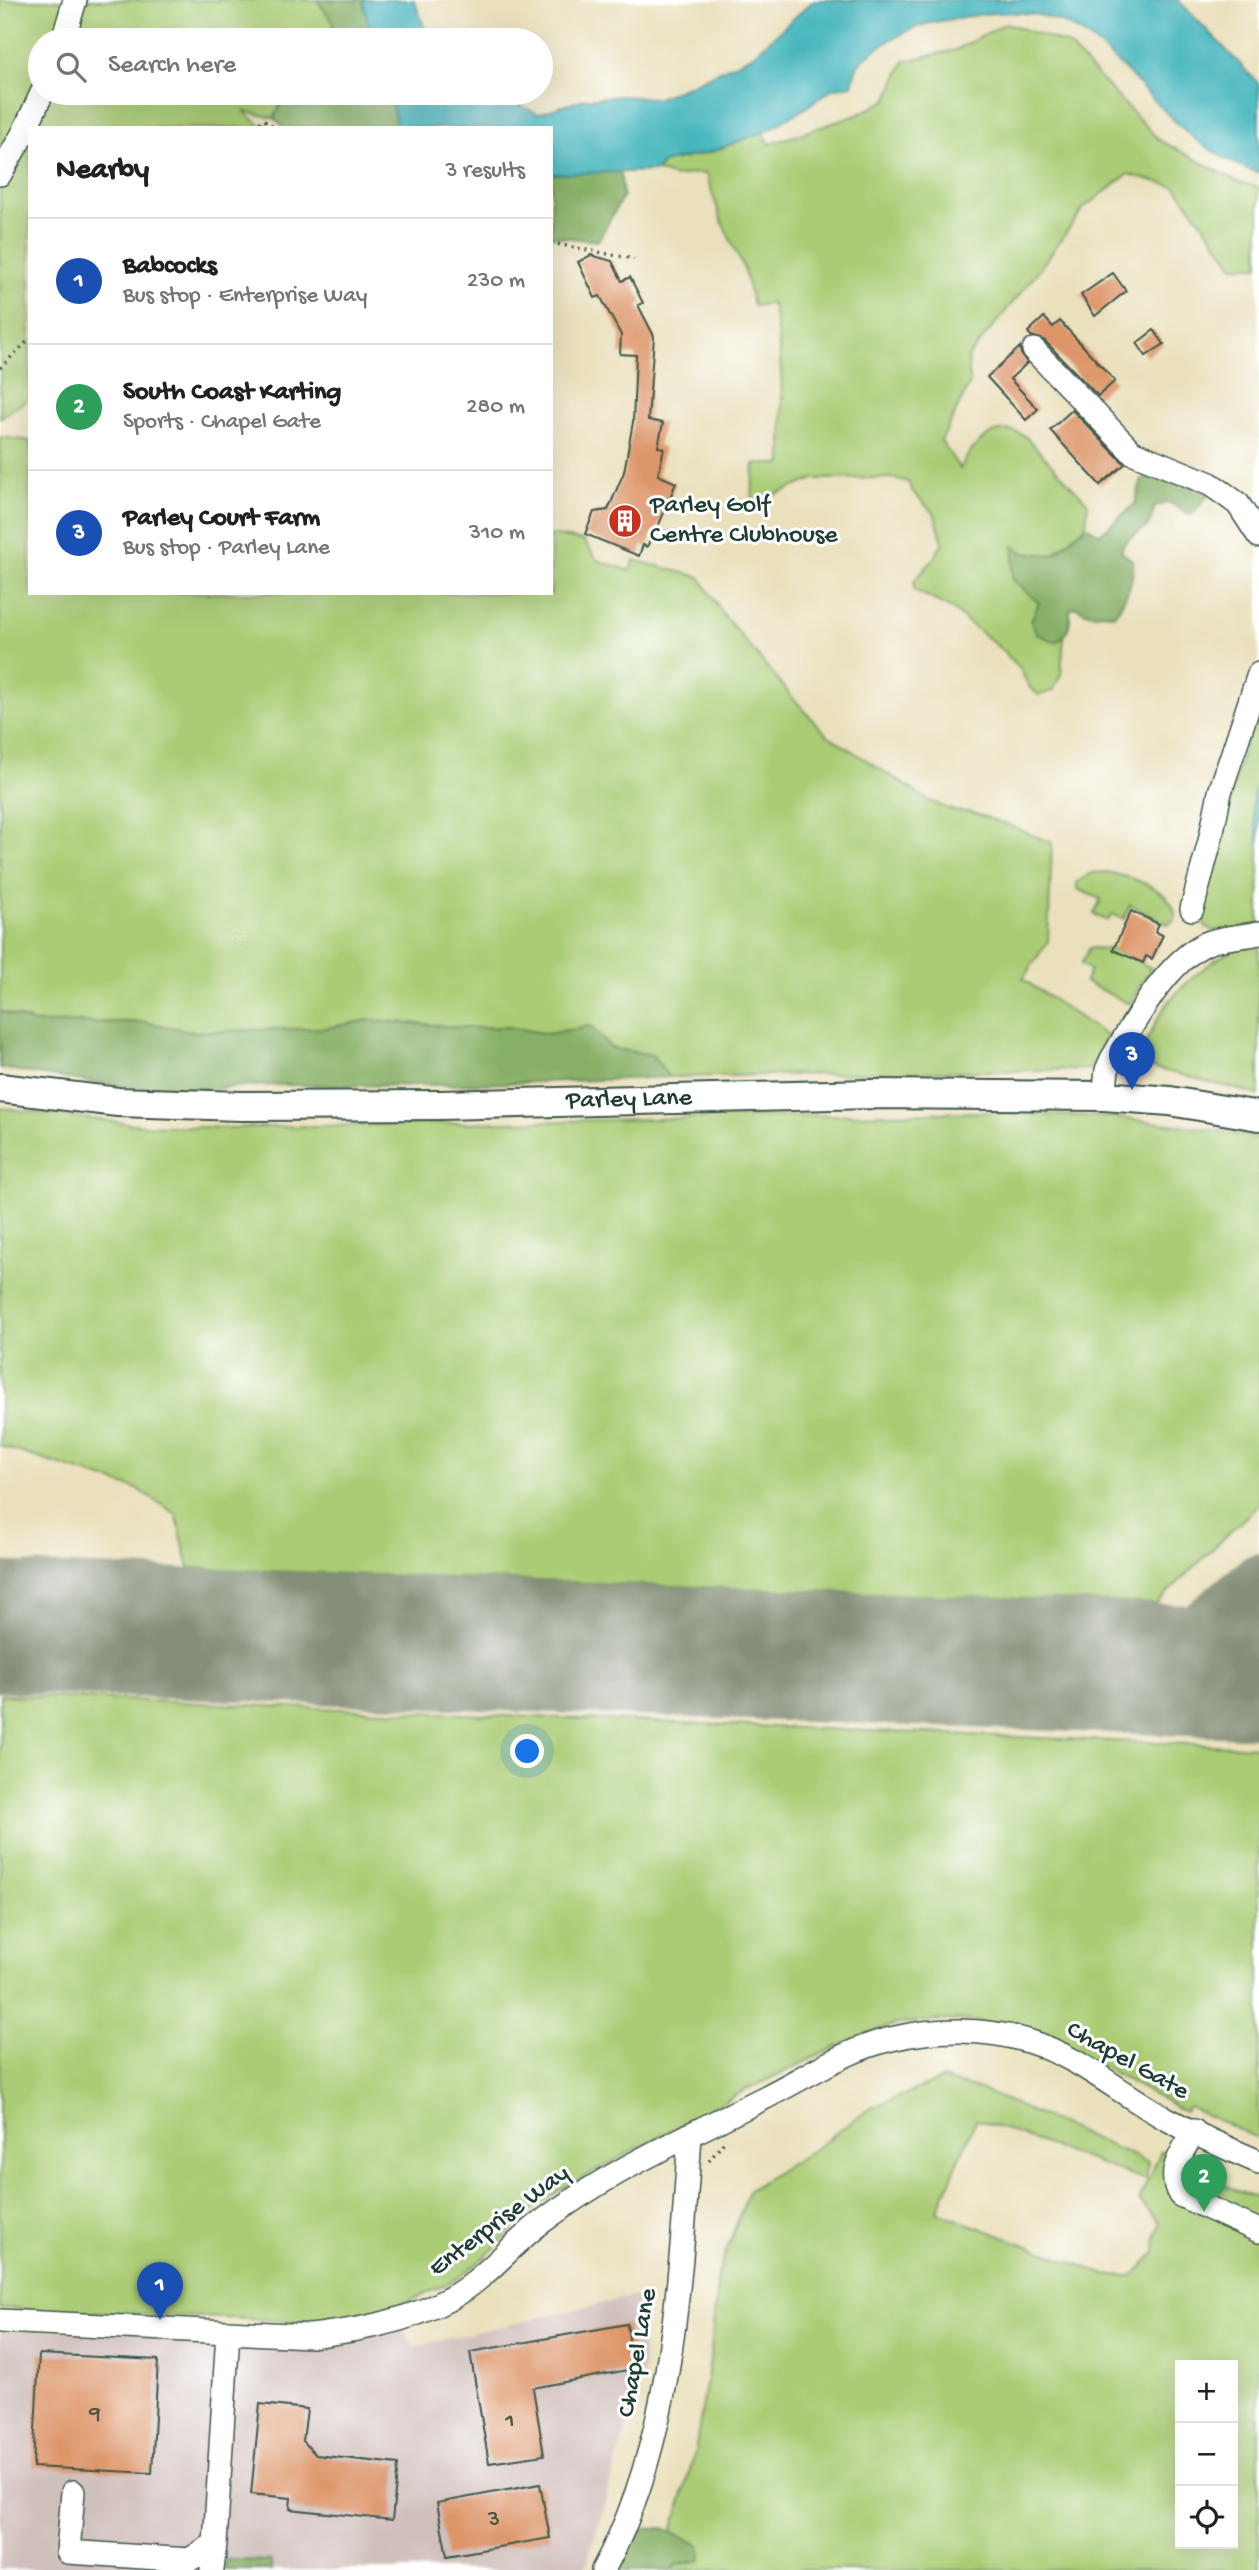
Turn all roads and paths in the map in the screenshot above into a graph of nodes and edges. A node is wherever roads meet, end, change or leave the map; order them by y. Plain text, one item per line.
1 (75, 0) edge
2 (67, 28) edge
3 (36, 105) edge
4 (257, 126) edge
5 (273, 126) edge
6 (0, 174) edge
7 (553, 243) edge
8 (634, 258) dead end
9 (28, 342) edge
10 (1034, 350) dead end
11 (0, 368) edge
12 (1259, 536) edge
13 (1259, 674) edge
14 (1192, 909) dead end
15 (1259, 933) edge
16 (0, 1088) edge
17 (1104, 1096) junction
18 (1259, 1116) edge
19 (1194, 2131) junction
20 (691, 2136) junction
21 (729, 2138) dead end
22 (1259, 2162) edge
23 (688, 2172) junction
24 (1259, 2231) edge
25 (0, 2321) edge
26 (228, 2332) junction
27 (73, 2491) dead end
28 (215, 2544) junction
29 (212, 2570) edge
30 (603, 2570) edge

1 - 2 street
3 - 6 street
4 - 5 path
7 - 8 path
9 - 11 path
10 - 12 street
13 - 14 street
15 - 17 street
16 - 17 main road, Parley Lane
17 - 18 main road, Parley Lane
19 - 20 street, Chapel Gate
19 - 22 street, Chapel Gate
19 - 24 street
20 - 23 street, Chapel Lane
20 - 26 street, Enterprise Way
21 - 23 path
23 - 30 street, Chapel Lane
25 - 26 street, Enterprise Way
26 - 28 street
27 - 28 street
28 - 29 street

